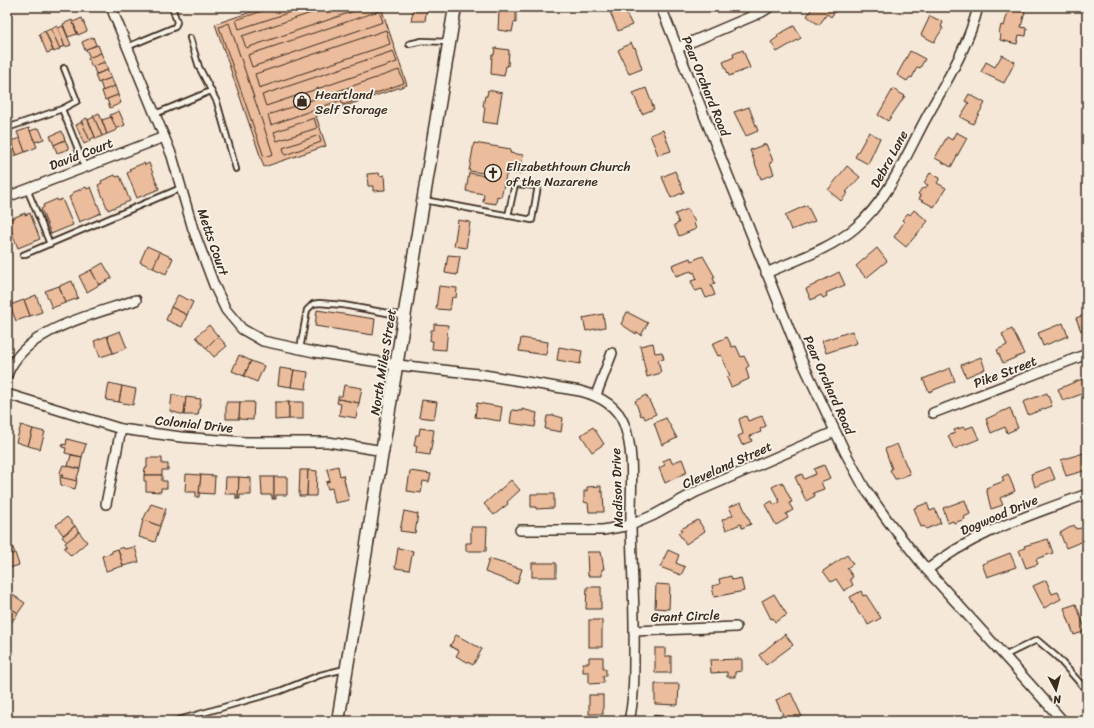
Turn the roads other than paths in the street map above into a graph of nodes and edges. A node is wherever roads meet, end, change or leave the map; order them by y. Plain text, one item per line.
1 (111, 7) edge
2 (172, 7) edge
3 (455, 7) edge
4 (661, 7) edge
5 (770, 7) edge
6 (978, 7) edge
7 (190, 38) dead end
8 (449, 42) junction
9 (409, 44) dead end
10 (127, 47) junction
11 (677, 48) junction
12 (64, 68) dead end
13 (211, 91) junction
14 (62, 109) junction
15 (155, 114) junction
16 (7, 128) edge
17 (164, 137) junction
18 (85, 167) junction
19 (236, 169) dead end
20 (181, 188) junction
21 (27, 190) junction
22 (7, 197) edge
23 (424, 200) junction
24 (508, 216) junction
25 (50, 244) junction
26 (23, 255) dead end
27 (766, 273) junction
28 (136, 300) dead end
29 (404, 316) junction
30 (300, 350) junction
31 (612, 353) dead end
32 (1087, 354) edge
33 (398, 365) junction
34 (7, 376) edge
35 (7, 394) edge
36 (596, 396) junction
37 (933, 413) dead end
38 (121, 429) junction
39 (834, 432) junction
40 (384, 451) junction
41 (1087, 494) edge
42 (106, 504) dead end
43 (631, 525) junction
44 (520, 530) dead end
45 (927, 570) junction
46 (736, 627) dead end
47 (634, 631) junction
48 (1004, 656) junction
49 (347, 668) junction
50 (1087, 691) edge
51 (175, 721) edge
52 (338, 721) edge
53 (629, 721) edge
54 (1062, 721) edge

1 - 10 street, Metts Court
2 - 10 lane
3 - 8 main road, North Miles Street
4 - 11 street, Pear Orchard Road
5 - 11 street
6 - 27 street, Debra Lane
7 - 13 lane
8 - 9 lane
8 - 23 main road, North Miles Street
10 - 15 street, Metts Court
11 - 27 street, Pear Orchard Road
12 - 14 lane
13 - 15 lane
13 - 19 lane
14 - 16 lane
14 - 18 lane
15 - 17 street, Metts Court
17 - 18 street, David Court
17 - 20 street, Metts Court
18 - 21 street, David Court
20 - 25 lane
20 - 30 street, Metts Court
21 - 22 street, David Court
21 - 25 lane
23 - 24 lane
23 - 29 main road, North Miles Street
24 - 24 lane
25 - 26 lane
27 - 39 street, Pear Orchard Road
28 - 34 street
29 - 30 lane
29 - 33 main road, North Miles Street
30 - 33 street, Metts Court
31 - 36 street
32 - 37 street, Pike Street
33 - 36 street, Madison Drive
33 - 40 main road, North Miles Street
35 - 38 street, Colonial Drive
36 - 43 street, Madison Drive
38 - 40 street, Colonial Drive
38 - 42 street
39 - 43 street, Cleveland Street
39 - 45 street, Pear Orchard Road
40 - 49 main road, North Miles Street
41 - 45 street, Dogwood Drive
43 - 44 street, Cleveland Street
43 - 47 street, Madison Drive
45 - 48 street, Pear Orchard Road
46 - 47 street, Grant Circle
47 - 53 street, Madison Drive
48 - 50 lane
48 - 54 street, Pear Orchard Road
49 - 51 lane
49 - 52 main road, North Miles Street

